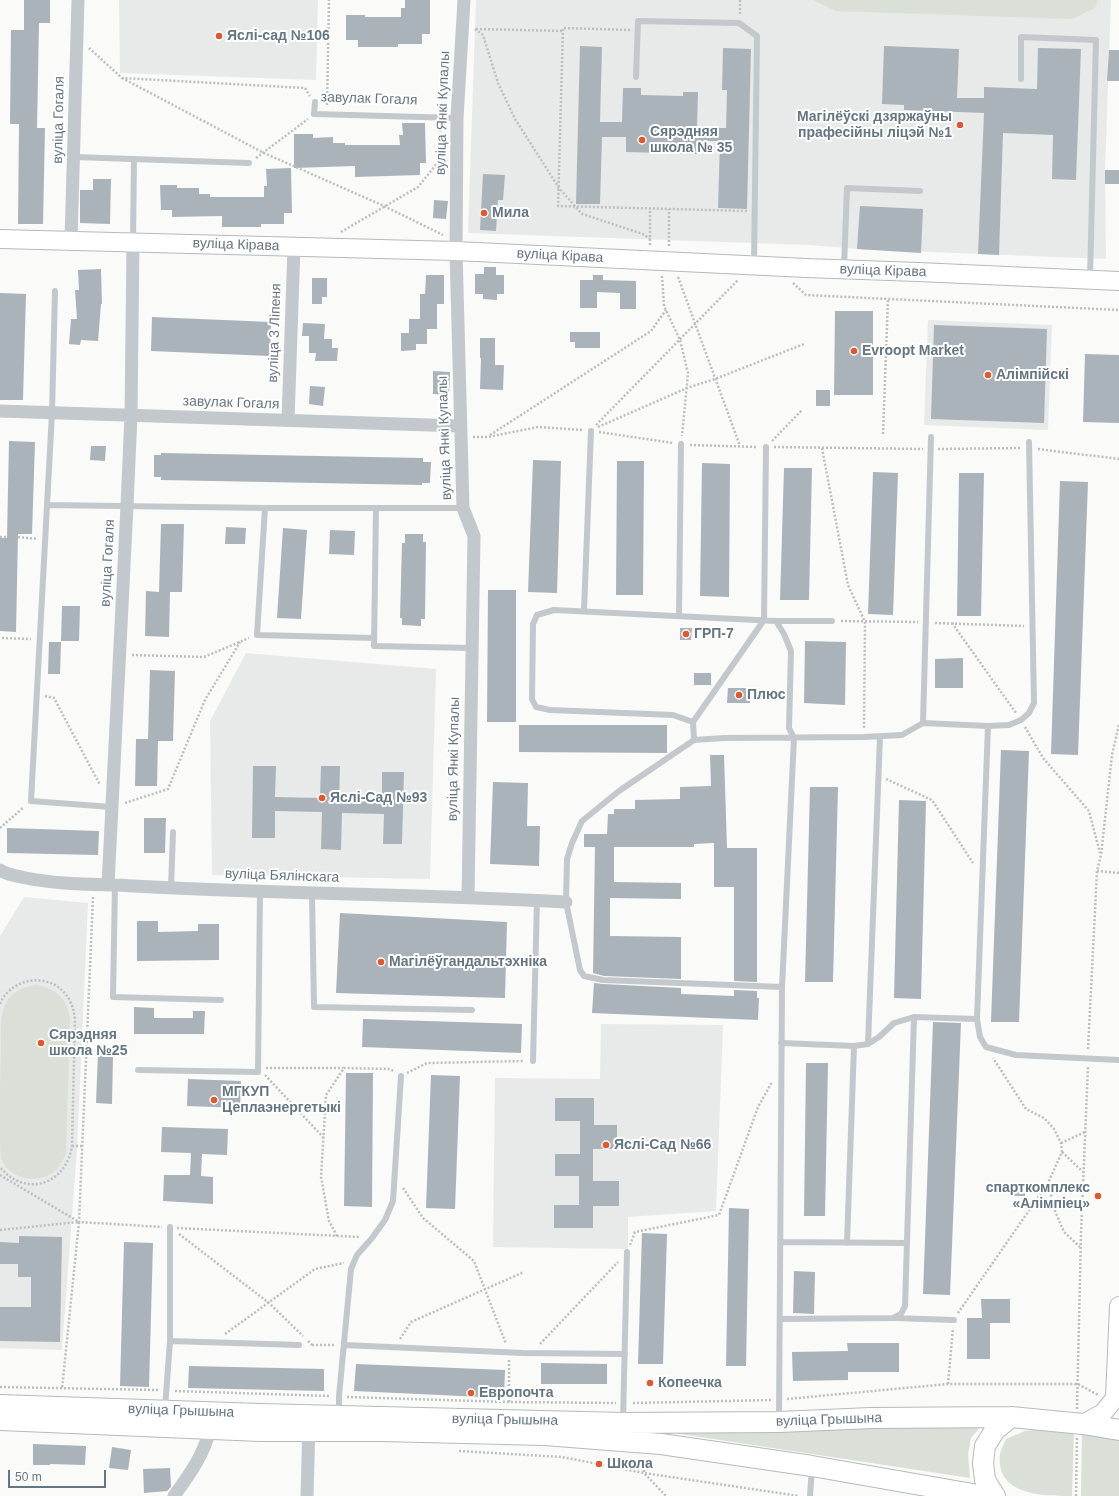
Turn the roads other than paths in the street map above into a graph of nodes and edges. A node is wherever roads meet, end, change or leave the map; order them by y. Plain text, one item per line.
1 (78, 0) edge
2 (464, 0) edge
3 (636, 77) dead end
4 (1021, 80) dead end
5 (315, 102) road end
6 (457, 118) junction
7 (74, 157) junction
8 (134, 159) junction
9 (249, 163) road end
10 (920, 191) dead end
11 (0, 239) edge
12 (71, 240) junction
13 (133, 242) junction
14 (456, 246) junction
15 (294, 247) junction
16 (754, 265) junction
17 (844, 269) junction
18 (1090, 280) junction
19 (1119, 281) edge
20 (55, 291) dead end
21 (0, 412) edge
22 (52, 413) junction
23 (131, 416) junction
24 (288, 420) junction
25 (591, 430) road end
26 (460, 431) junction
27 (931, 437) dead end
28 (681, 444) road end
29 (1029, 445) road end
30 (766, 447) road end
31 (47, 504) junction
32 (127, 506) junction
33 (265, 508) junction
34 (463, 508) junction
35 (376, 509) junction
36 (584, 611) junction
37 (679, 615) junction
38 (764, 620) junction
39 (776, 621) junction
40 (832, 621) dead end
41 (374, 638) junction
42 (472, 648) junction
43 (694, 722) junction
44 (923, 723) junction
45 (988, 726) junction
46 (880, 737) junction
47 (794, 738) junction
48 (694, 740) junction
49 (111, 807) junction
50 (173, 832) dead end
51 (0, 870) edge
52 (112, 885) junction
53 (171, 888) junction
54 (260, 892) junction
55 (312, 894) junction
56 (468, 897) junction
57 (537, 900) junction
58 (566, 902) junction
59 (782, 987) junction
60 (221, 1000) dead end
61 (472, 1010) dead end
62 (914, 1017) junction
63 (977, 1018) junction
64 (781, 1043) junction
65 (868, 1044) junction
66 (854, 1046) junction
67 (1119, 1060) edge
68 (532, 1061) road end
69 (138, 1070) dead end
70 (400, 1076) road end
71 (170, 1228) road end
72 (781, 1242) junction
73 (847, 1243) junction
74 (906, 1244) junction
75 (627, 1252) road end
76 (1119, 1306) edge
77 (893, 1318) junction
78 (780, 1319) junction
79 (954, 1320) road end
80 (170, 1341) junction
81 (299, 1345) road end
82 (344, 1345) junction
83 (625, 1354) junction
84 (1112, 1400) edge
85 (0, 1405) edge
86 (165, 1411) junction
87 (339, 1416) junction
88 (1011, 1417) junction
89 (0, 1420) edge
90 (779, 1422) junction
91 (308, 1423) junction
92 (1080, 1428) junction
93 (210, 1429) junction
94 (1119, 1430) edge
95 (622, 1432) junction
96 (812, 1466) junction
97 (174, 1496) edge
98 (307, 1496) edge
99 (810, 1496) edge
100 (984, 1496) edge
101 (995, 1496) edge

1 - 7 street, вуліца Гогаля
2 - 6 street, вуліца Янкі Купалы
3 - 16 lane
4 - 18 lane
5 - 6 lane, завулак Гогаля
6 - 14 street, вуліца Янкі Купалы
7 - 8 lane
7 - 12 street, вуліца Гогаля
8 - 9 lane
8 - 13 lane
10 - 17 lane
11 - 12 street, вуліца Кірава
12 - 13 street, вуліца Кірава
13 - 15 street, вуліца Кірава
13 - 23 street, вуліца Гогаля
14 - 15 street, вуліца Кірава
14 - 16 street, вуліца Кірава
14 - 26 street, вуліца Янкі Купалы
15 - 24 street, вуліца 3 Ліпеня
16 - 17 street, вуліца Кірава
17 - 18 street, вуліца Кірава
18 - 19 street, вуліца Кірава
20 - 22 lane
21 - 22 street, завулак Гогаля
22 - 23 street, завулак Гогаля
22 - 31 lane
23 - 24 street, завулак Гогаля
23 - 32 street, вуліца Гогаля
24 - 26 street, завулак Гогаля
25 - 36 lane
26 - 34 street, вуліца Янкі Купалы
27 - 44 lane
28 - 37 lane
29 - 45 lane
30 - 38 lane
31 - 32 lane
31 - 49 lane
32 - 33 lane
32 - 49 street, вуліца Гогаля
33 - 35 lane
33 - 41 lane
34 - 35 lane
34 - 42 street, вуліца Янкі Купалы
35 - 41 lane
36 - 37 lane
36 - 43 lane
37 - 38 lane
38 - 39 lane
38 - 43 lane
39 - 40 lane
39 - 47 lane
41 - 42 lane
42 - 56 street, вуліца Янкі Купалы
43 - 48 lane
44 - 45 lane
44 - 46 lane
45 - 63 lane
46 - 47 lane
46 - 65 lane
47 - 48 lane
47 - 59 lane
48 - 58 lane
49 - 52 street, вуліца Гогаля
50 - 53 lane
51 - 52 street, вуліца Бялінскага
52 - 53 street, вуліца Бялінскага
52 - 60 lane
53 - 54 street, вуліца Бялінскага
54 - 55 street, вуліца Бялінскага
54 - 69 lane
55 - 56 street, вуліца Бялінскага
55 - 61 lane
56 - 57 street, вуліца Бялінскага
57 - 58 street, вуліца Бялінскага
57 - 68 lane
58 - 59 lane
59 - 64 lane
62 - 63 lane
62 - 65 lane
62 - 74 lane
63 - 67 lane
64 - 66 lane
64 - 72 lane
65 - 66 lane
66 - 73 lane
70 - 82 lane
71 - 80 lane
72 - 73 lane
72 - 78 lane
73 - 74 lane
74 - 77 lane
75 - 83 lane
76 - 84 street
77 - 78 lane
77 - 79 lane
78 - 90 lane
80 - 81 lane
80 - 86 lane
82 - 83 lane
82 - 87 lane
83 - 95 lane
84 - 92 street
85 - 86 main road, вуліца Грышына
86 - 91 main road, вуліца Грышына
87 - 91 main road, вуліца Грышына
87 - 95 main road, вуліца Грышына
88 - 90 main road, вуліца Грышына
88 - 92 main road, вуліца Грышына
88 - 101 main road
89 - 93 main road, вуліца Грышына
90 - 95 main road, вуліца Грышына
91 - 93 main road, вуліца Грышына
91 - 95 main road, вуліца Грышына
91 - 98 street
92 - 94 main road, вуліца Грышына
93 - 97 street
95 - 96 main road, вуліца Грышына
96 - 99 lane
96 - 100 main road, вуліца Грышына

